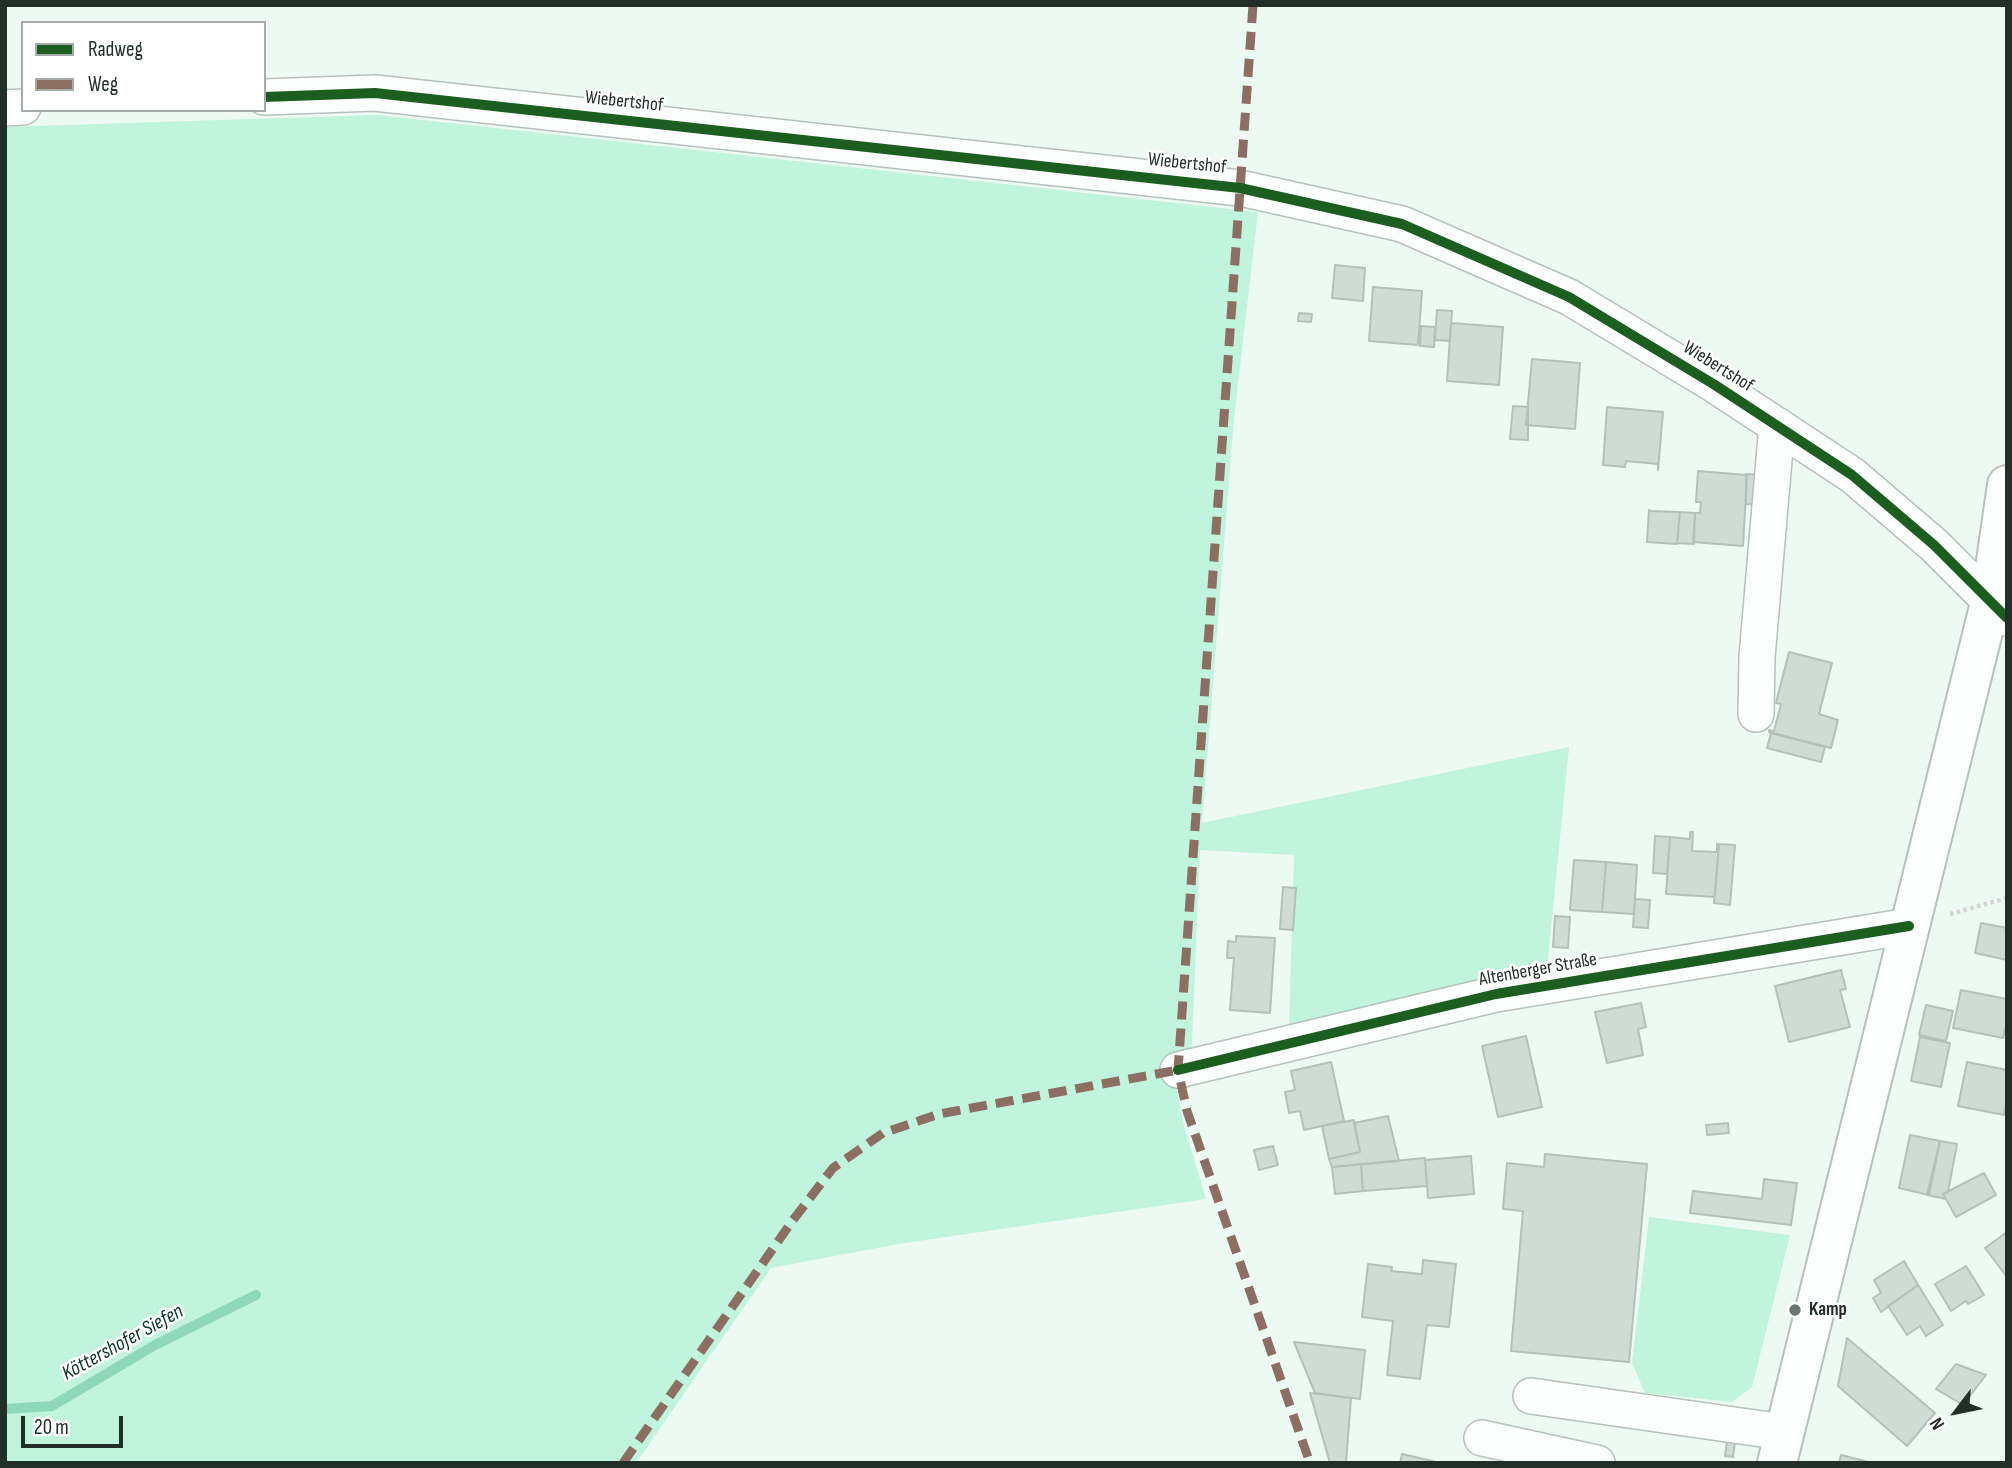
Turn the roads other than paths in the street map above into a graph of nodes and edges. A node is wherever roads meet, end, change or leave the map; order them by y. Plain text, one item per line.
1 (266, 97) edge
2 (1777, 425) junction
3 (2007, 485) edge
4 (1998, 610) edge
5 (1756, 714) dead end
6 (1909, 926) junction
7 (1178, 1070) dead end
8 (1531, 1396) dead end
9 (1482, 1438) dead end
10 (1780, 1447) edge
11 (1597, 1463) edge

1 - 2 street, Wiebertshof
2 - 4 street, Wiebertshof
2 - 5 street
3 - 4 main road
4 - 6 main road
6 - 7 street, Altenberger Straße
6 - 10 main road
8 - 10 street
9 - 11 street

